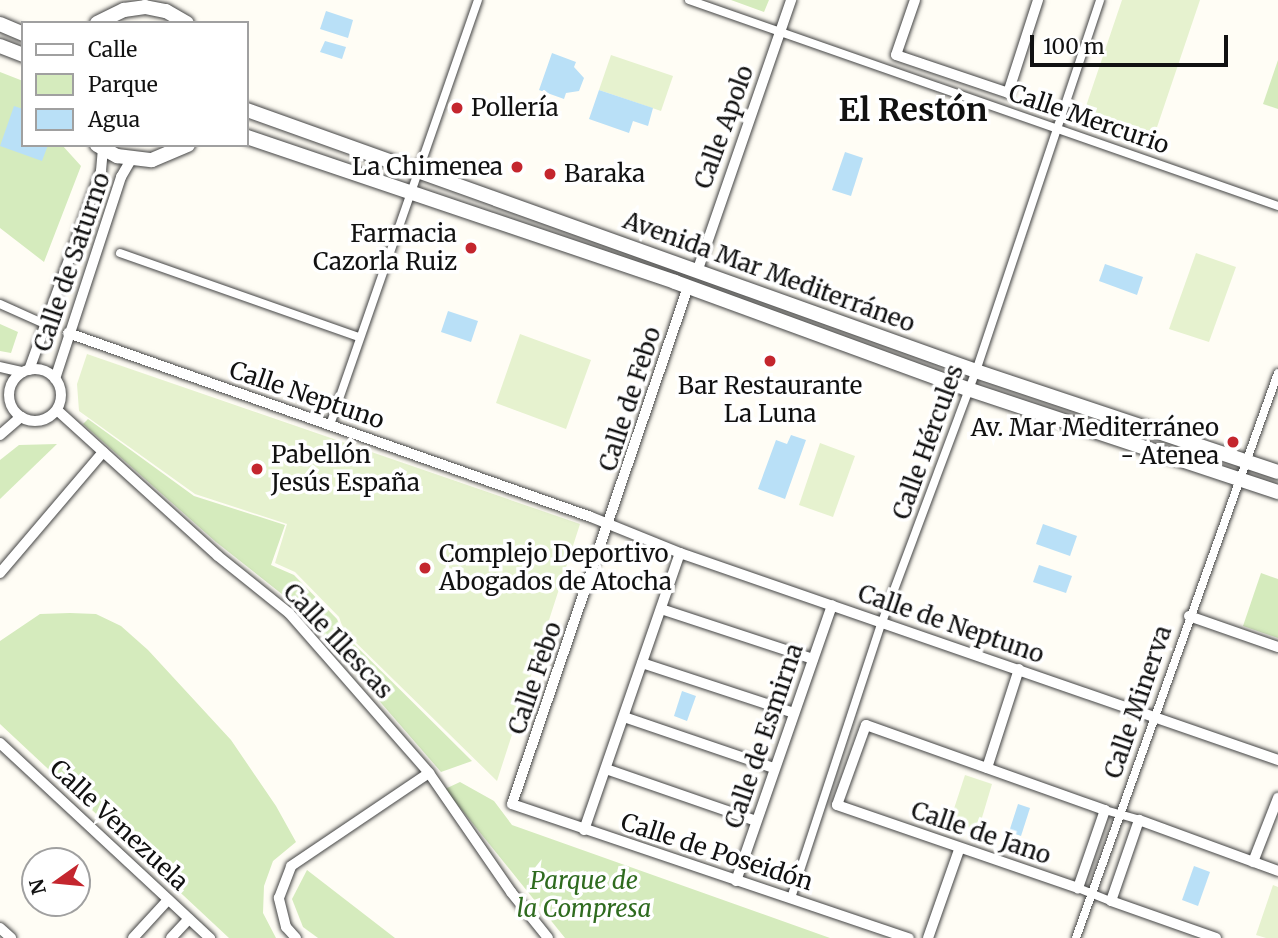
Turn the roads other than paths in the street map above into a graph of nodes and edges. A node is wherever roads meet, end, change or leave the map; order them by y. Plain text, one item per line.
1 (478, 0) edge
2 (688, 0) edge
3 (792, 0) edge
4 (915, 0) edge
5 (1038, 0) edge
6 (1100, 0) edge
7 (168, 6) edge
8 (101, 21) edge
9 (185, 21) edge
10 (0, 24) edge
11 (780, 32) junction
12 (21, 33) edge
13 (0, 46) edge
14 (21, 54) edge
15 (896, 55) junction
16 (891, 71) junction
17 (1008, 93) junction
18 (248, 110) edge
19 (1002, 110) junction
20 (1060, 129) junction
21 (248, 137) edge
22 (183, 147) edge
23 (100, 148) edge
24 (131, 160) junction
25 (421, 172) junction
26 (411, 193) junction
27 (1278, 206) edge
28 (120, 253) dead end
29 (698, 269) junction
30 (688, 287) junction
31 (0, 303) edge
32 (47, 325) junction
33 (68, 333) junction
34 (359, 337) junction
35 (0, 367) edge
36 (976, 370) junction
37 (26, 371) junction
38 (1278, 373) edge
39 (55, 379) junction
40 (0, 381) edge
41 (968, 389) junction
42 (9, 391) junction
43 (57, 410) junction
44 (21, 417) junction
45 (330, 425) junction
46 (0, 435) edge
47 (103, 452) junction
48 (1246, 461) junction
49 (1278, 472) edge
50 (1240, 480) junction
51 (1278, 492) edge
52 (611, 525) junction
53 (680, 553) junction
54 (0, 573) edge
55 (832, 605) junction
56 (661, 609) junction
57 (1189, 616) junction
58 (882, 622) junction
59 (1278, 647) edge
60 (813, 659) junction
61 (642, 663) junction
62 (1019, 669) junction
63 (794, 713) junction
64 (624, 717) junction
65 (1155, 717) junction
66 (850, 719) junction
67 (866, 725) junction
68 (0, 743) edge
69 (1278, 760) edge
70 (774, 768) junction
71 (987, 768) junction
72 (606, 769) junction
73 (429, 773) junction
74 (1278, 798) edge
75 (823, 800) junction
76 (512, 804) joint
77 (837, 805) junction
78 (1105, 810) junction
79 (1120, 814) junction
80 (1139, 820) junction
81 (756, 821) junction
82 (584, 830) junction
83 (959, 850) junction
84 (1254, 862) junction
85 (1278, 871) edge
86 (736, 881) junction
87 (1078, 888) junction
88 (1092, 894) junction
89 (791, 898) junction
90 (168, 900) junction
91 (1111, 901) junction
92 (189, 919) junction
93 (0, 928) edge
94 (12, 938) edge
95 (133, 938) edge
96 (171, 938) edge
97 (210, 938) edge
98 (296, 938) edge
99 (548, 938) edge
100 (909, 938) edge
101 (928, 938) edge
102 (1076, 938) edge
103 (1216, 938) edge

1 - 25 street
2 - 11 street, Calle Mercurio
3 - 11 street, Calle Apolo
4 - 15 street
5 - 17 street
6 - 20 street, Calle Hércules
7 - 8 street
7 - 9 street
10 - 12 street
11 - 16 street, Calle Mercurio
11 - 29 street, Calle Apolo
13 - 14 street
15 - 16 street
15 - 17 street
16 - 19 street, Calle Mercurio
17 - 19 street
18 - 25 street, Avenida Mar Mediterráneo
19 - 20 street, Calle Mercurio
20 - 27 street, Calle Mercurio
20 - 36 street, Calle Hércules
21 - 26 street, Avenida Mar Mediterráneo
22 - 24 street
23 - 24 street
23 - 32 street, Calle de Saturno
24 - 33 street, Calle de Saturno
25 - 26 street
25 - 29 street, Avenida Mar Mediterráneo
26 - 30 street, Avenida Mar Mediterráneo
26 - 34 street
28 - 34 street
29 - 36 street, Avenida Mar Mediterráneo
30 - 41 street, Avenida Mar Mediterráneo
30 - 52 street, Calle de Febo
31 - 32 street
32 - 37 street, Calle de Saturno
33 - 39 street, Calle de Saturno
33 - 45 street, Calle Neptuno
34 - 45 street
35 - 37 street
36 - 41 street, Calle Hércules
36 - 48 street, Avenida Mar Mediterráneo
37 - 39 street
37 - 42 street
38 - 48 street, Calle Minerva
39 - 43 street
40 - 42 street
41 - 50 street, Avenida Mar Mediterráneo
41 - 58 street, Calle Hércules
42 - 44 street
43 - 44 street
43 - 47 street, Calle Illescas
44 - 46 street
45 - 52 street, Calle Neptuno
47 - 54 street
47 - 73 street, Calle Illescas
48 - 49 street, Avenida Mar Mediterráneo
48 - 50 street, Calle Minerva
50 - 51 street, Avenida Mar Mediterráneo
50 - 57 street, Calle Minerva
52 - 53 street, Calle de Neptuno
52 - 76 street, Calle Febo
53 - 55 street, Calle de Neptuno
53 - 56 street
55 - 58 street, Calle de Neptuno
55 - 60 street, Calle de Esmirna
56 - 60 street
56 - 61 street
57 - 59 street
57 - 65 street, Calle Minerva
58 - 62 street, Calle de Neptuno
58 - 66 street, Calle Hércules
60 - 63 street, Calle de Esmirna
61 - 63 street
61 - 64 street
62 - 65 street, Calle de Neptuno
62 - 71 street
63 - 70 street, Calle de Esmirna
64 - 70 street
64 - 72 street
65 - 69 street, Calle de Neptuno
65 - 79 street, Calle Minerva
66 - 67 street
66 - 75 street, Calle Hércules
67 - 71 street
67 - 77 street
68 - 90 street, Calle Venezuela
70 - 81 street, Calle de Esmirna
71 - 78 street
72 - 81 street
72 - 82 street
73 - 98 street
73 - 99 street, Calle Illescas
74 - 84 street
75 - 77 street
75 - 89 street, Calle Hércules
76 - 82 street, Calle de Poseidón
77 - 83 street, Calle de Jano
78 - 79 street
78 - 87 street
79 - 80 street
79 - 88 street, Calle Minerva
80 - 84 street
80 - 91 street
81 - 86 street, Calle de Esmirna
82 - 86 street, Calle de Poseidón
83 - 87 street, Calle de Jano
83 - 101 street
84 - 85 street
86 - 89 street, Calle de Poseidón
87 - 88 street, Calle de Jano
88 - 91 street, Calle de Jano
88 - 102 street, Calle Minerva
89 - 100 street, Calle de Poseidón
90 - 92 street, Calle Venezuela
90 - 95 street
91 - 103 street, Calle de Jano
92 - 96 street
92 - 97 street, Calle Venezuela
93 - 94 street

